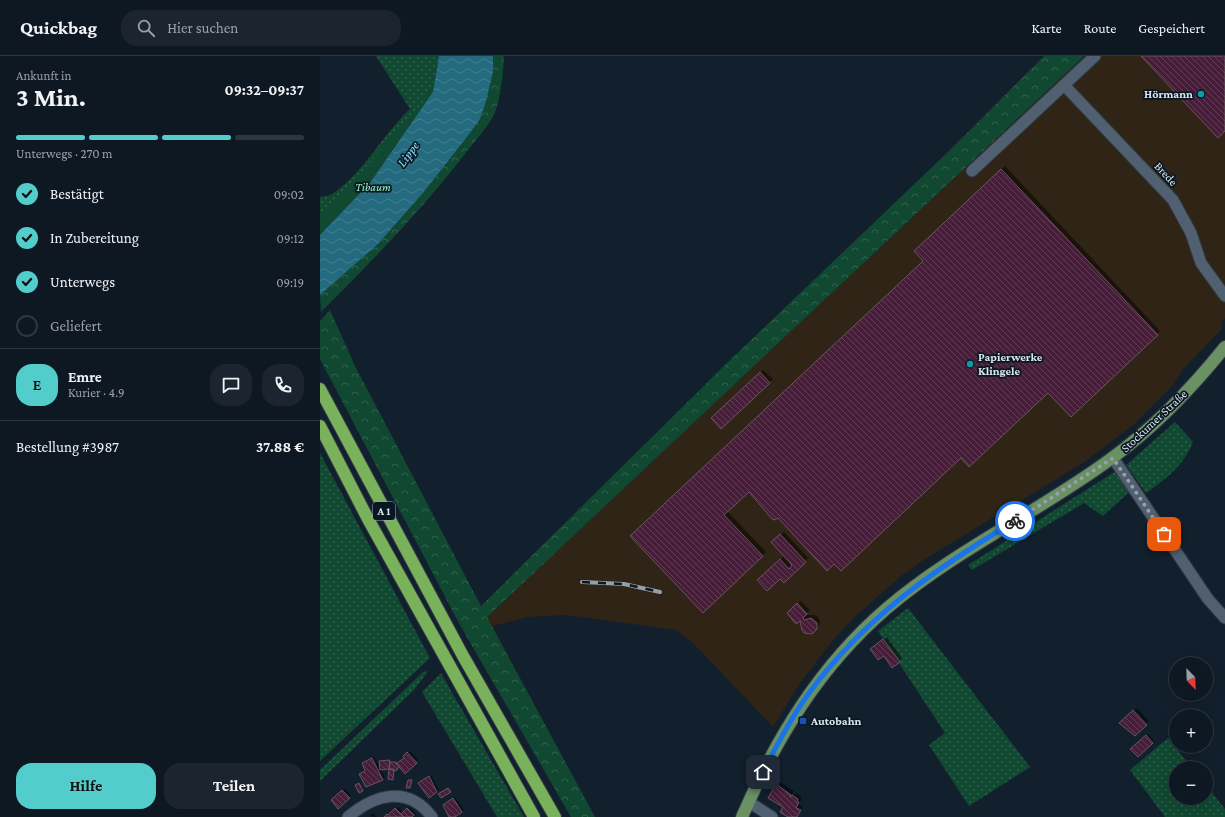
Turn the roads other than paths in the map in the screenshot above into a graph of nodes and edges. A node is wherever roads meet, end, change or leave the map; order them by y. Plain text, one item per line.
1 (1094, 56) edge
2 (1064, 85) junction
3 (972, 171) dead end
4 (1225, 296) edge
5 (1225, 347) edge
6 (320, 389) edge
7 (320, 426) edge
8 (1113, 458) junction
9 (1225, 618) edge
10 (749, 802) junction
11 (348, 817) edge
12 (432, 817) edge
13 (534, 817) edge
14 (555, 817) edge
15 (742, 817) edge
16 (772, 817) edge

1 - 2 street
2 - 3 street
2 - 4 street, Brede
5 - 8 main road, Stockumer Straße
6 - 14 highway, A 1
7 - 13 highway, A 1
8 - 9 street
8 - 10 main road, Stockumer Straße
10 - 15 main road, Stockumer Straße
10 - 16 street
11 - 12 street

